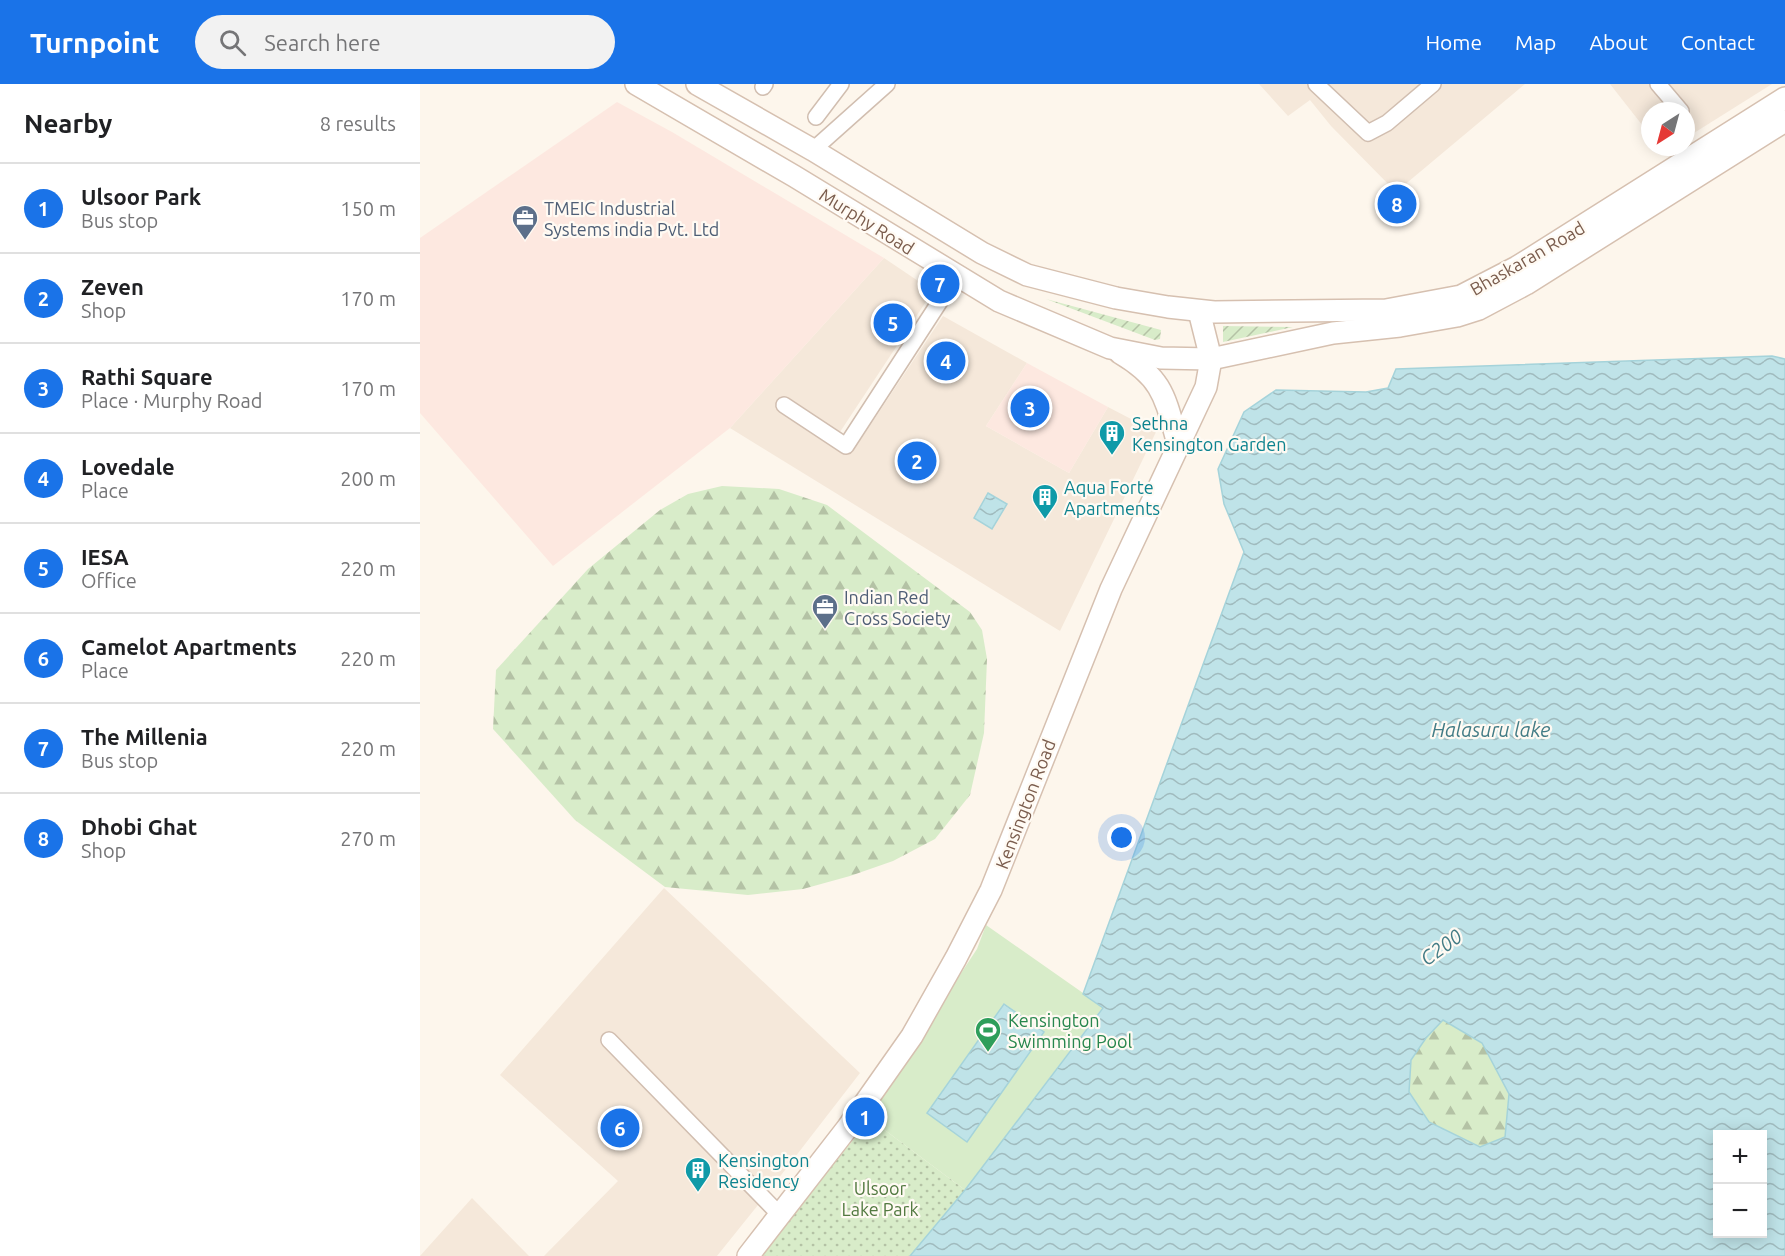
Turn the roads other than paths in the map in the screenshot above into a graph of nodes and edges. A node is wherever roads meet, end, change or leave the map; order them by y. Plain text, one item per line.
1 (636, 84) edge
2 (697, 84) edge
3 (842, 84) edge
4 (888, 84) edge
5 (1433, 84) edge
6 (1658, 84) edge
7 (1319, 85) edge
8 (1785, 98) edge
9 (1673, 102) edge
10 (816, 117) dead end
11 (1785, 121) edge
12 (813, 150) junction
13 (957, 275) junction
14 (1199, 311) junction
15 (1110, 348) junction
16 (1211, 359) junction
17 (784, 405) dead end
18 (1178, 444) junction
19 (609, 1040) dead end
20 (780, 1215) junction
21 (748, 1256) edge

1 - 13 main road, Murphy Road
2 - 12 main road, Murphy Road
3 - 10 street
4 - 12 street
5 - 7 street
6 - 9 street
8 - 14 main road, Bhaskaran Road
11 - 16 main road, Bhaskaran Road
12 - 14 main road, Murphy Road
13 - 15 main road, Murphy Road
13 - 17 street
14 - 16 main road, Kensington Road
15 - 16 main road, Murphy Road
15 - 18 main road
16 - 18 main road, Kensington Road
18 - 20 main road, Kensington Road
19 - 20 street
20 - 21 main road, Kensington Road

